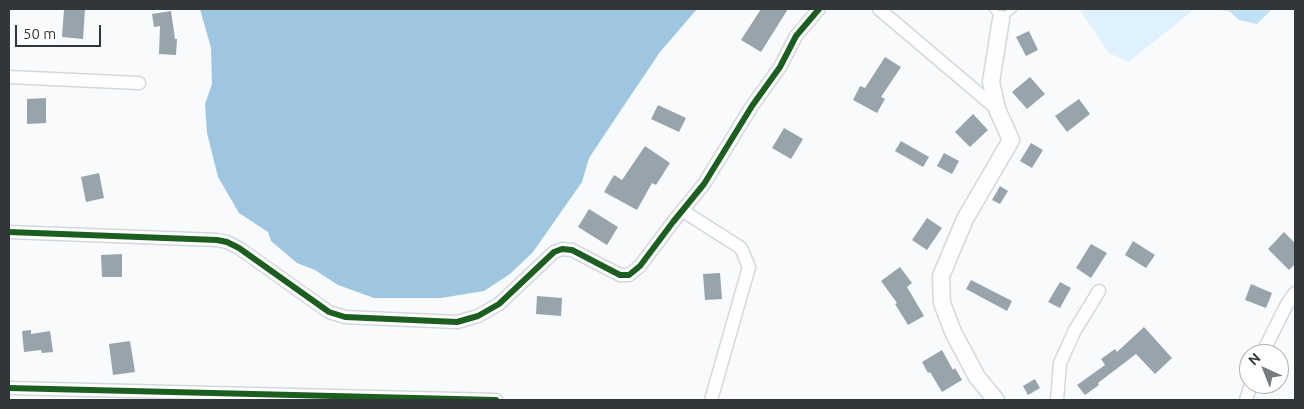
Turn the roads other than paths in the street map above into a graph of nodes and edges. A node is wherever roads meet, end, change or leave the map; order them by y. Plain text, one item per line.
1 (819, 9) edge
2 (879, 9) edge
3 (1002, 12) edge
4 (9, 77) edge
5 (139, 83) dead end
6 (997, 109) junction
7 (682, 211) junction
8 (9, 232) edge
9 (1099, 291) dead end
10 (1295, 293) edge
11 (1267, 344) edge
12 (9, 388) edge
13 (496, 400) edge
14 (711, 400) edge
15 (996, 400) edge
16 (1057, 400) edge

1 - 7 street
2 - 6 street
3 - 6 street
4 - 5 street
6 - 15 street
7 - 8 street
7 - 14 street
9 - 16 street
10 - 11 street
12 - 13 street

